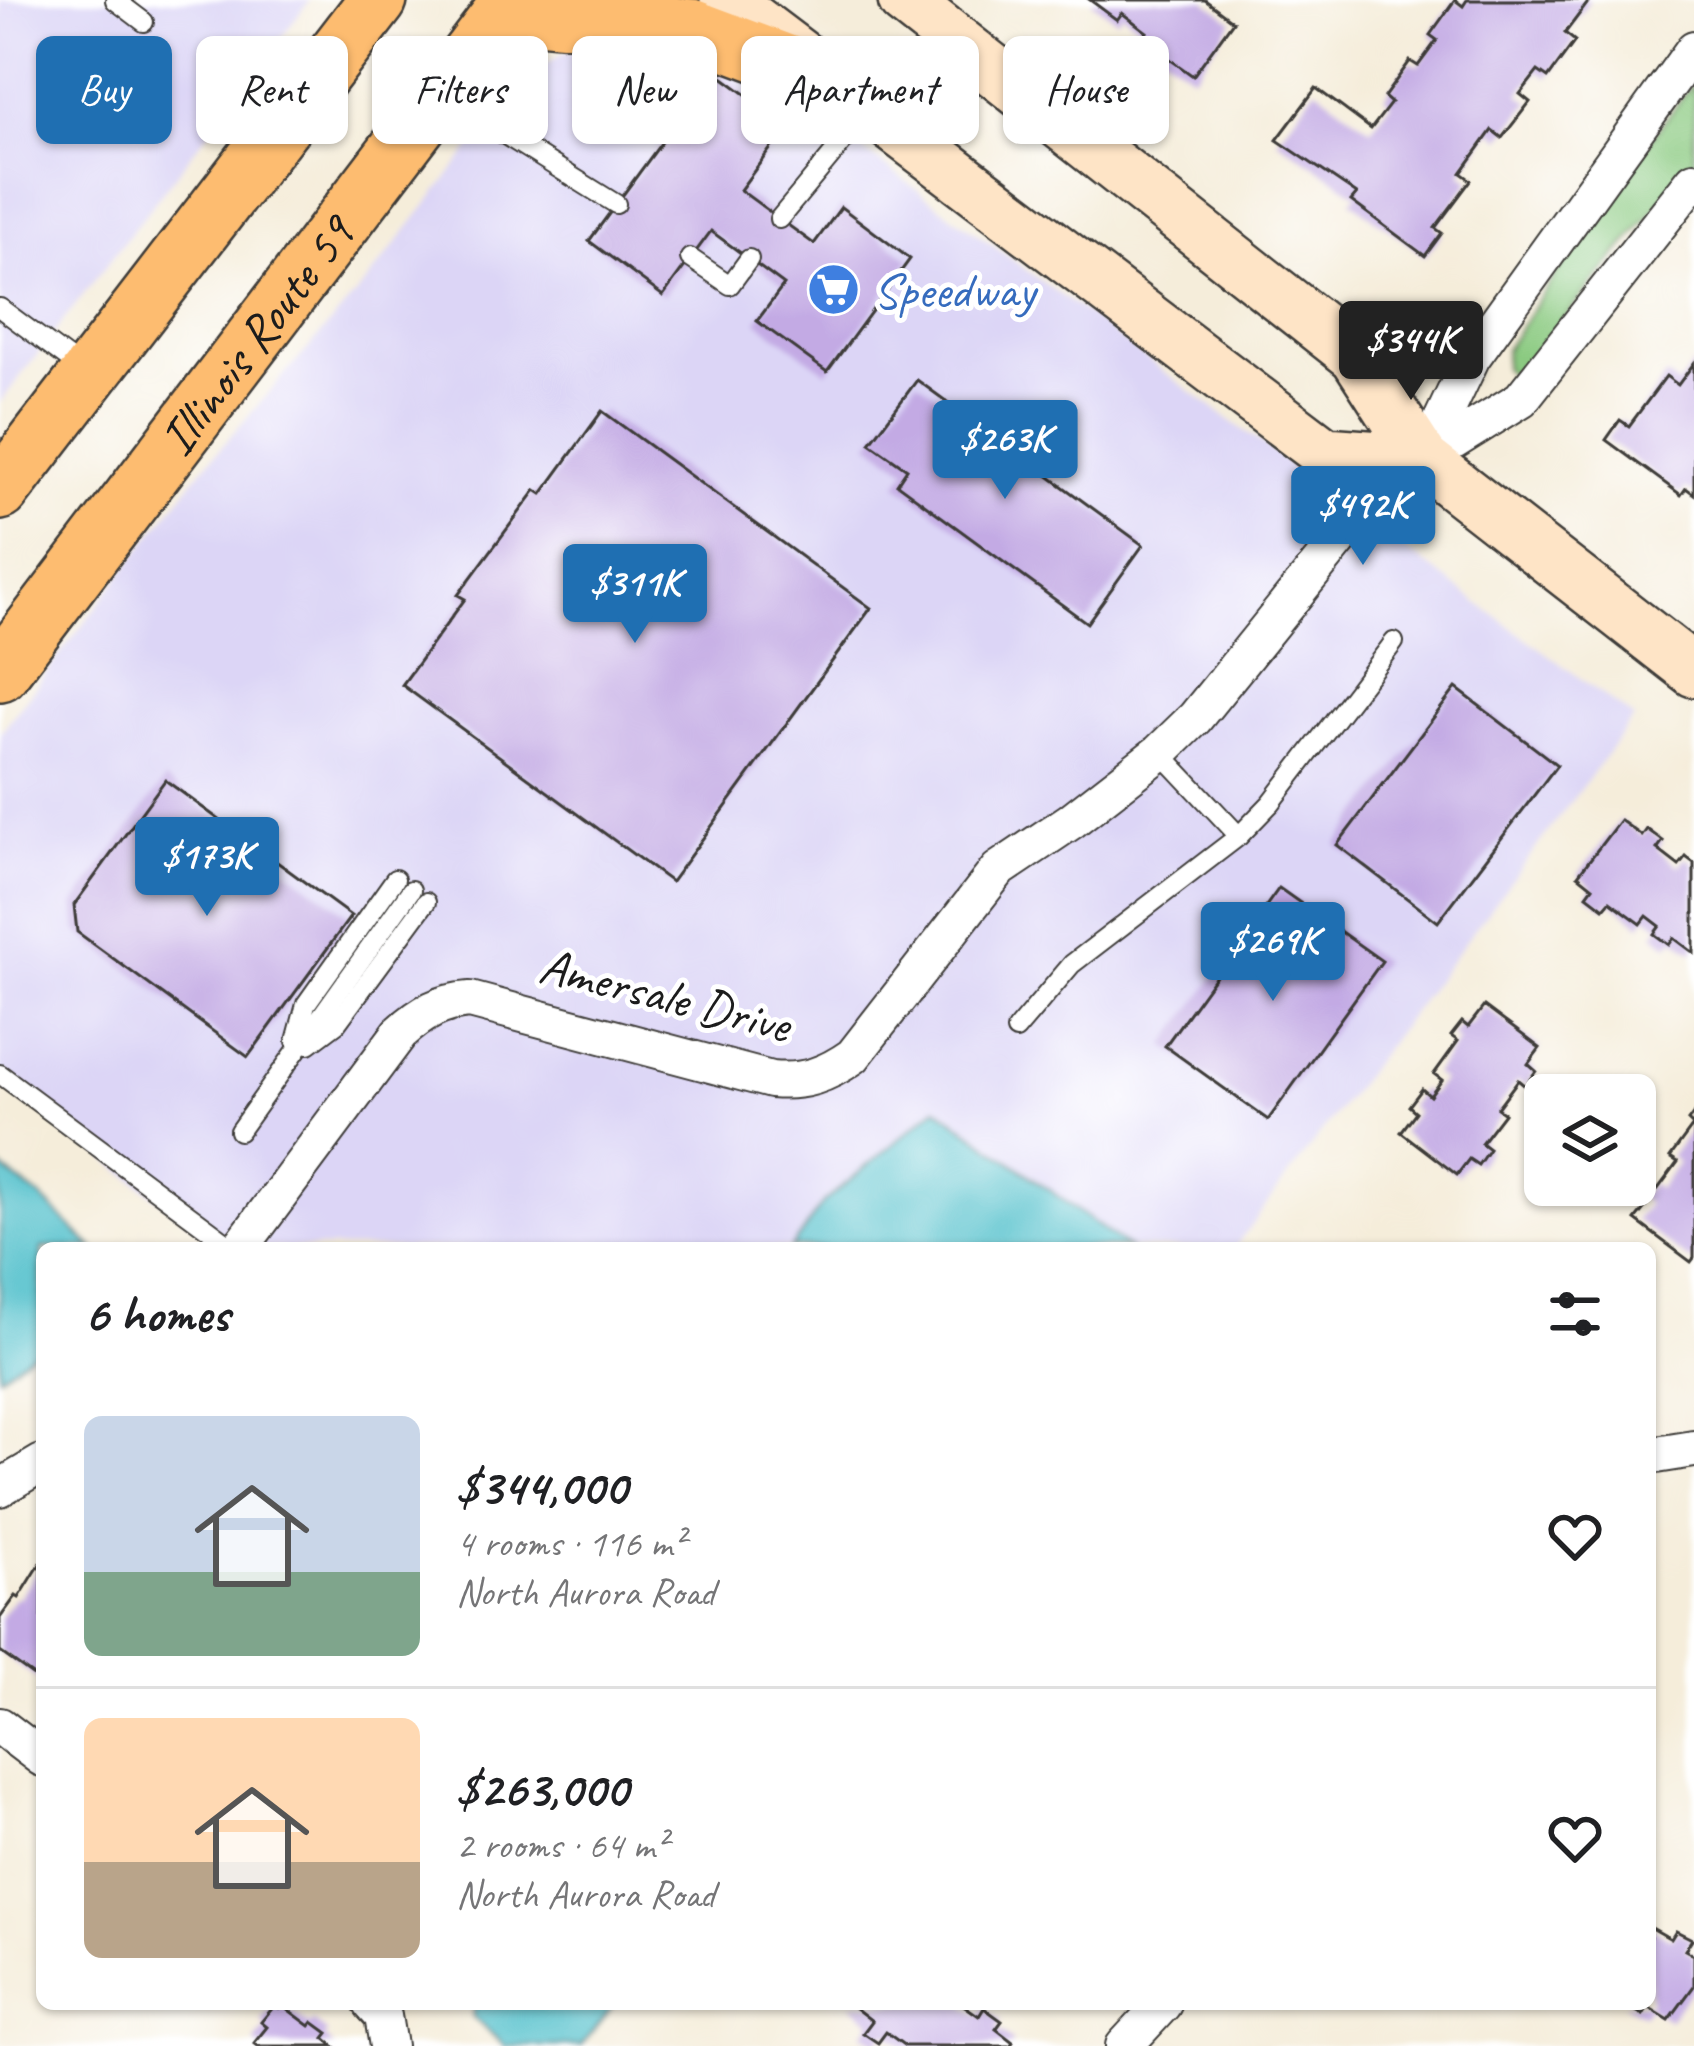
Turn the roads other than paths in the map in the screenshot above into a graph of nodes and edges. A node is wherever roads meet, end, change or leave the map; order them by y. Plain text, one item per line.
1 (115, 0) edge
2 (378, 0) edge
3 (725, 0) edge
4 (904, 0) edge
5 (508, 5) edge
6 (144, 22) dead end
7 (485, 36) edge
8 (772, 36) edge
9 (741, 49) edge
10 (1694, 49) edge
11 (403, 144) edge
12 (521, 144) edge
13 (822, 144) edge
14 (915, 144) edge
15 (1694, 180) edge
16 (616, 204) dead end
17 (779, 219) dead end
18 (690, 258) dead end
19 (749, 259) dead end
20 (0, 308) edge
21 (90, 374) junction
22 (1424, 460) junction
23 (0, 491) edge
24 (1394, 642) dead end
25 (1694, 671) edge
26 (0, 672) edge
27 (1160, 752) junction
28 (1239, 836) junction
29 (1016, 1030) dead end
30 (291, 1058) junction
31 (0, 1074) edge
32 (238, 1130) dead end
33 (229, 1242) edge
34 (242, 1242) edge
35 (1694, 1449) edge
36 (1656, 1455) edge
37 (36, 1466) edge
38 (0, 1487) edge
39 (0, 1726) edge
40 (36, 1753) edge
41 (378, 2010) edge
42 (1157, 2010) edge
43 (388, 2046) edge
44 (1124, 2046) edge

1 - 6 lane
2 - 21 main road
3 - 8 main road
4 - 22 main road
5 - 7 main road, Illinois Route 59
5 - 9 main road
10 - 22 street
11 - 26 main road, Illinois Route 59
12 - 16 lane
13 - 17 lane
14 - 22 main road
15 - 22 street
18 - 19 lane
20 - 21 lane
21 - 23 main road
22 - 25 main road
22 - 27 street, Amersale Drive
24 - 28 lane
27 - 28 lane
27 - 34 street, Amersale Drive
28 - 29 lane
30 - 30 lane
30 - 32 lane
31 - 33 lane
35 - 36 street
37 - 38 street
39 - 40 street
41 - 43 street
42 - 44 street

